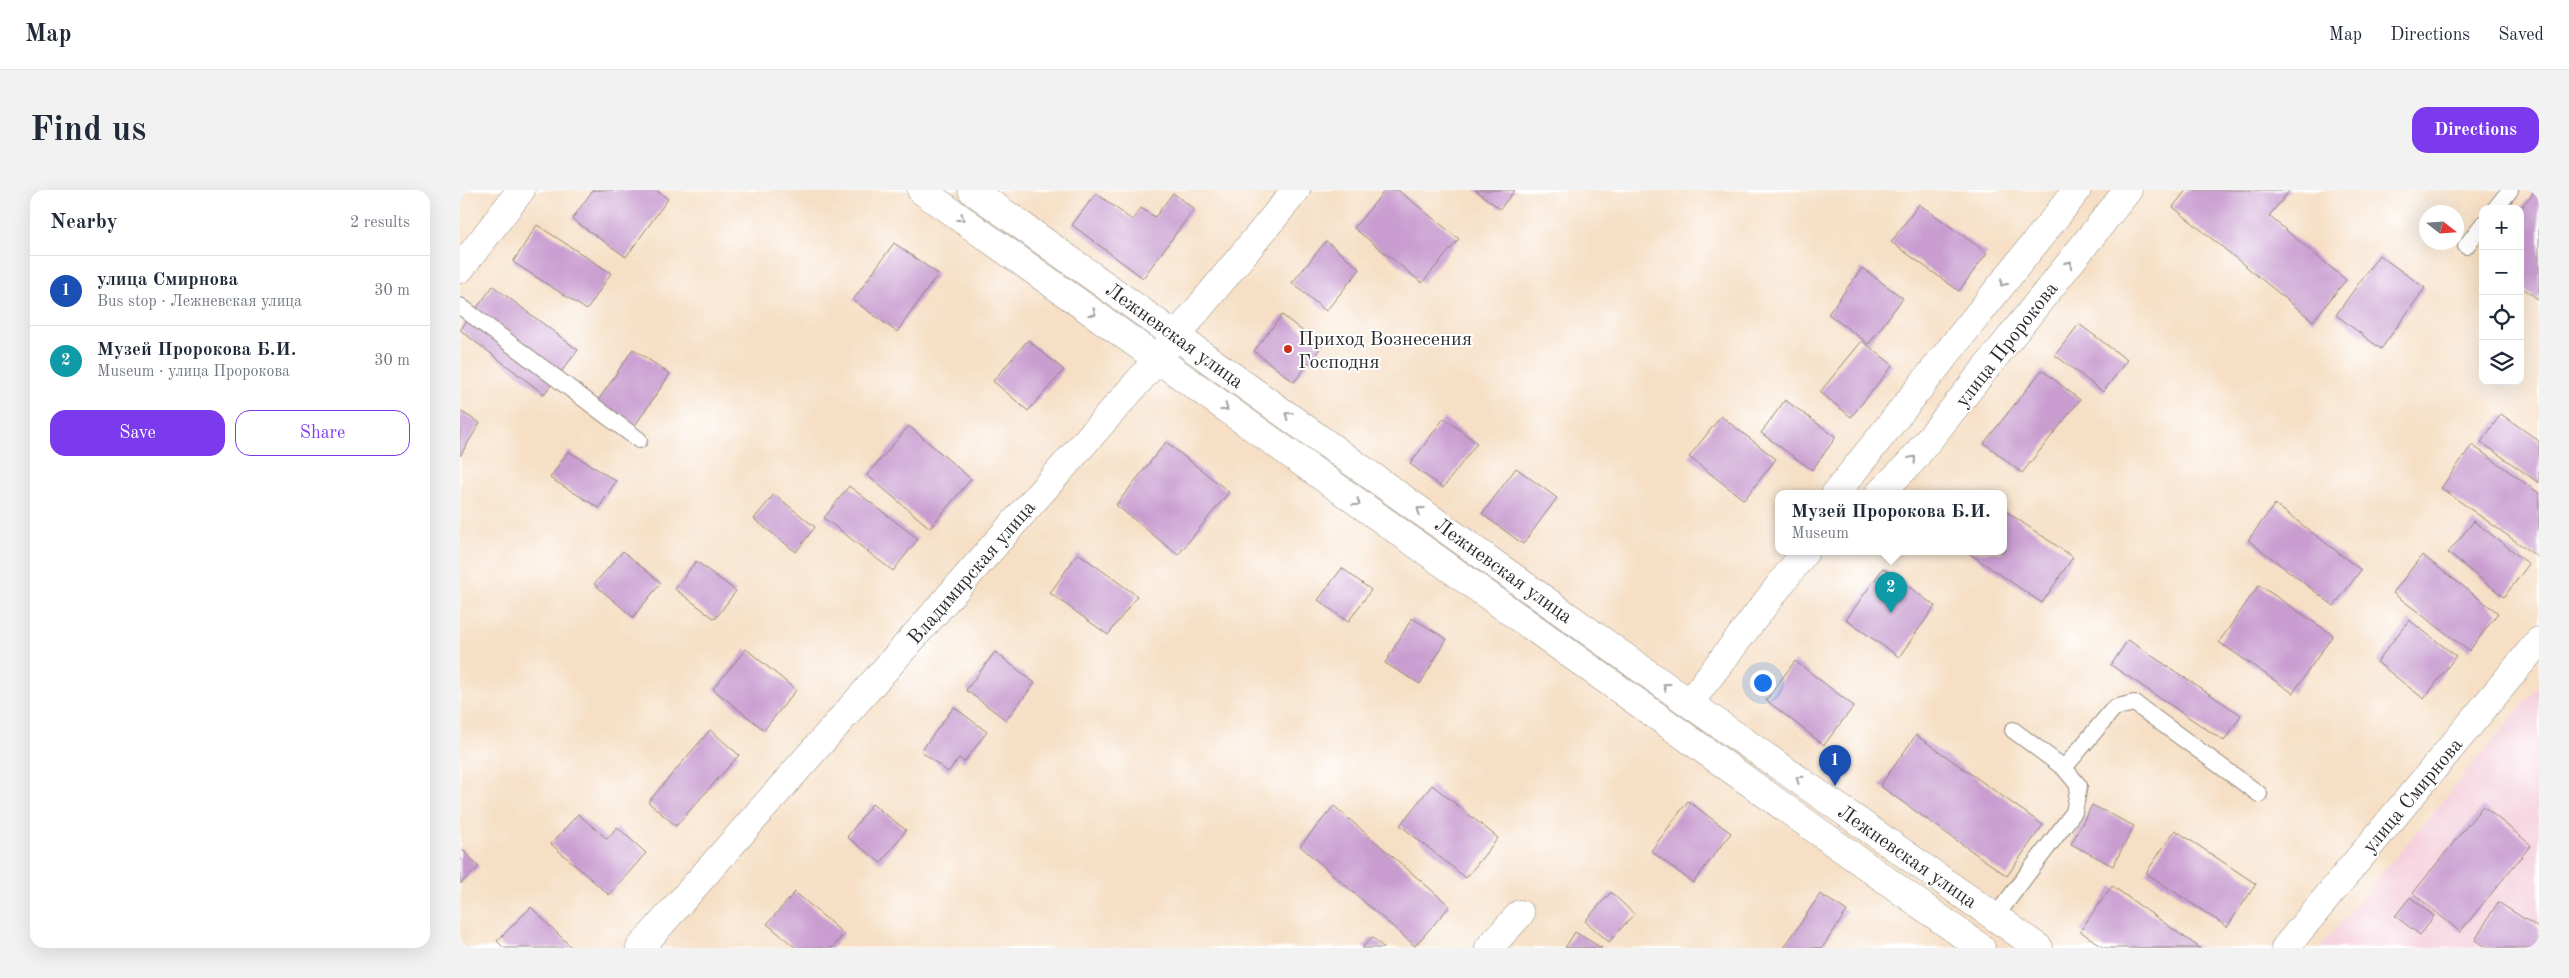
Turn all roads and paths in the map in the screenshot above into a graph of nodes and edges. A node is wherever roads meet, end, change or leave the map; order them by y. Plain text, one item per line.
1 (522, 190) edge
2 (922, 190) edge
3 (972, 190) edge
4 (1296, 190) edge
5 (2077, 190) edge
6 (2128, 190) edge
7 (2510, 190) edge
8 (2498, 205) edge
9 (2479, 229) edge
10 (2466, 246) dead end
11 (460, 269) edge
12 (460, 306) edge
13 (1176, 335) junction
14 (1157, 359) junction
15 (639, 440) dead end
16 (1838, 490) edge
17 (1883, 490) edge
18 (1803, 555) edge
19 (2539, 641) edge
20 (1689, 703) junction
21 (2013, 730) dead end
22 (2064, 768) junction
23 (2258, 794) dead end
24 (1520, 914) dead end
25 (1995, 917) junction
26 (640, 948) edge
27 (1489, 948) edge
28 (1982, 948) edge
29 (2039, 948) edge
30 (2285, 948) edge

1 - 11 main road
2 -> 14 main road, Лежневская улица
3 - 13 main road, Лежневская улица
4 - 13 main road, Владимирская улица
5 -> 16 main road, улица Пророкова
17 -> 6 main road, улица Пророкова
7 - 8 lane
9 - 10 lane
12 - 15 lane
13 - 14 main road, Владимирская улица
20 -> 13 main road, Лежневская улица
14 - 26 main road, Владимирская улица
14 -> 28 main road, Лежневская улица
18 - 20 main road
19 - 30 main road, улица Смирнова
25 -> 20 main road, Лежневская улица
21 - 22 lane
22 - 23 lane
22 - 25 lane
24 - 27 main road
25 - 29 main road, Лежневская улица

